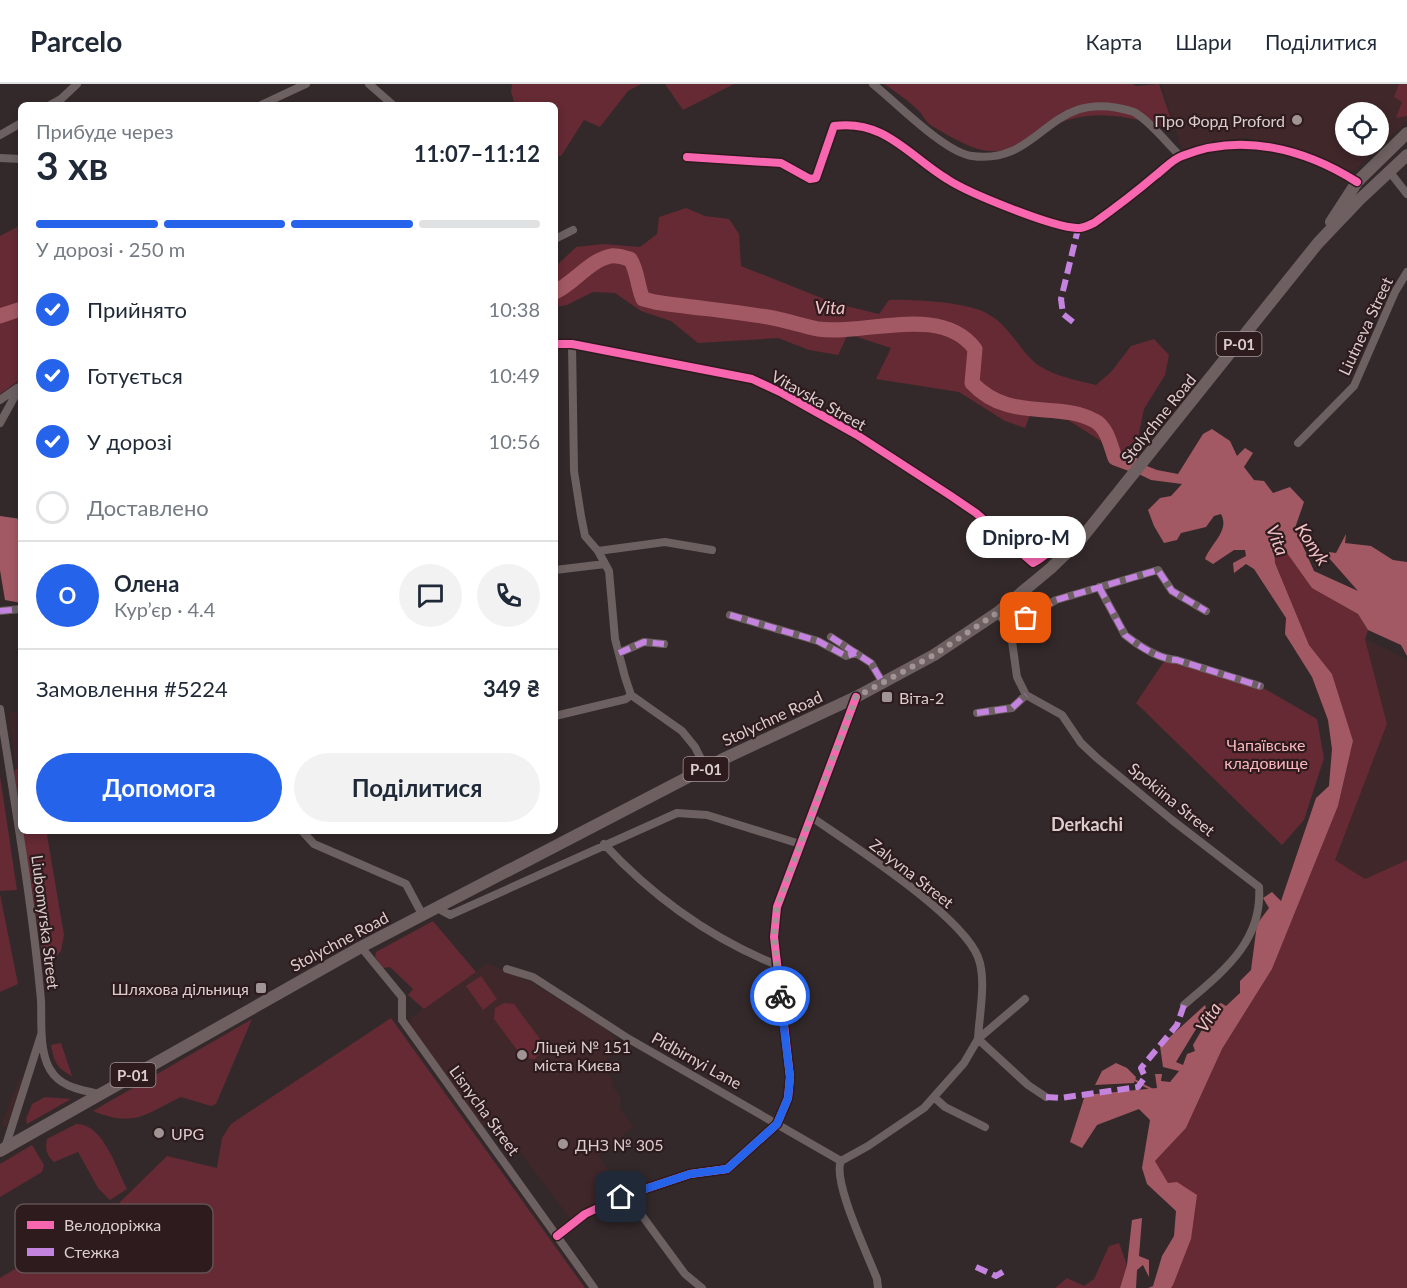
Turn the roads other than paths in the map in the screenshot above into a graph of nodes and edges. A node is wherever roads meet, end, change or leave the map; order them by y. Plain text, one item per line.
1 (77, 84) edge
2 (306, 84) edge
3 (369, 84) edge
4 (873, 84) edge
5 (1091, 97) dead end
6 (56, 102) edge
7 (267, 102) edge
8 (390, 102) edge
9 (1066, 103) dead end
10 (18, 125) edge
11 (1407, 133) edge
12 (0, 135) edge
13 (1407, 155) edge
14 (1180, 156) junction
15 (687, 157) dead end
16 (0, 158) edge
17 (18, 159) edge
18 (1389, 171) junction
19 (1357, 182) junction
20 (1407, 194) edge
21 (573, 230) dead end
22 (558, 238) edge
23 (1318, 243) junction
24 (1407, 272) edge
25 (558, 344) edge
26 (572, 344) junction
27 (18, 387) edge
28 (18, 390) edge
29 (0, 400) edge
30 (0, 423) edge
31 (1298, 443) dead end
32 (1067, 520) dead end
33 (712, 550) dead end
34 (598, 551) junction
35 (605, 564) junction
36 (558, 570) edge
37 (1099, 587) junction
38 (18, 609) edge
39 (1206, 610) dead end
40 (0, 611) edge
41 (997, 613) junction
42 (730, 615) dead end
43 (1010, 627) junction
44 (831, 637) dead end
45 (664, 644) dead end
46 (618, 653) junction
47 (856, 653) junction
48 (883, 683) junction
49 (1260, 686) dead end
50 (631, 695) junction
51 (1026, 695) junction
52 (856, 697) junction
53 (0, 709) edge
54 (977, 713) dead end
55 (558, 715) edge
56 (3, 743) edge
57 (706, 769) junction
58 (810, 816) junction
59 (305, 834) edge
60 (604, 844) junction
61 (800, 844) junction
62 (437, 908) junction
63 (423, 916) junction
64 (361, 947) junction
65 (777, 965) junction
66 (507, 969) dead end
67 (1025, 999) dead end
68 (1184, 1005) dead end
69 (42, 1032) junction
70 (978, 1039) junction
71 (100, 1094) junction
72 (1046, 1097) dead end
73 (935, 1098) junction
74 (777, 1124) junction
75 (985, 1127) dead end
76 (2, 1150) edge
77 (841, 1161) junction
78 (621, 1197) junction
79 (557, 1236) junction
80 (594, 1288) edge
81 (702, 1288) edge
82 (878, 1288) edge

1 - 6 street
2 - 7 street
3 - 8 street
4 - 9 street
5 - 14 street
10 - 12 street
11 - 19 main road, Stolychne Road
13 - 18 main road, Stolychne Road
14 - 15 street
14 - 19 street
16 - 17 street
18 - 20 street
18 - 23 main road, Stolychne Road
19 - 23 main road, Stolychne Road
21 - 22 street
23 - 41 main road, Stolychne Road / Р-01
24 - 31 street, Liutneva Street
25 - 26 street, Vitavska Street
26 - 32 street, Vitavska Street
26 - 34 street
27 - 29 street
28 - 30 street
33 - 34 street
34 - 35 street
35 - 36 street
35 - 46 street
37 - 39 street
37 - 43 street
37 - 49 street
38 - 40 street
41 - 43 street
41 - 48 main road, Stolychne Road / Р-01
42 - 47 street
43 - 51 street
44 - 47 street
45 - 46 street
46 - 50 street
47 - 48 street
48 - 52 main road, Stolychne Road / Р-01
50 - 55 street
50 - 57 street
51 - 54 street
51 - 68 street, Spokiina Street
52 - 57 main road, Stolychne Road / Р-01
52 - 58 street
53 - 56 street, Liubomyrska Street
56 - 69 street, Liubomyrska Street
57 - 62 main road, Stolychne Road / Р-01
58 - 61 street
58 - 70 street, Zalyvna Street
59 - 63 street
60 - 61 street
60 - 62 street
60 - 65 street
61 - 65 street
62 - 63 main road, Stolychne Road / Р-01
63 - 64 main road, Stolychne Road / Р-01
64 - 71 main road, Stolychne Road / Р-01
64 - 79 street, Lisnycha Street
65 - 74 street
66 - 74 street, Pidbirnyi Lane
67 - 70 street
69 - 71 street, Liubomyrska Street
69 - 76 street, Liubomyrska Street
70 - 72 street
70 - 73 street
71 - 76 main road, Stolychne Road / Р-01
73 - 75 street
73 - 77 street
74 - 77 street, Pidbirnyi Lane
74 - 78 street
77 - 82 street
78 - 79 street
78 - 81 street
79 - 80 street, Lisnycha Street

